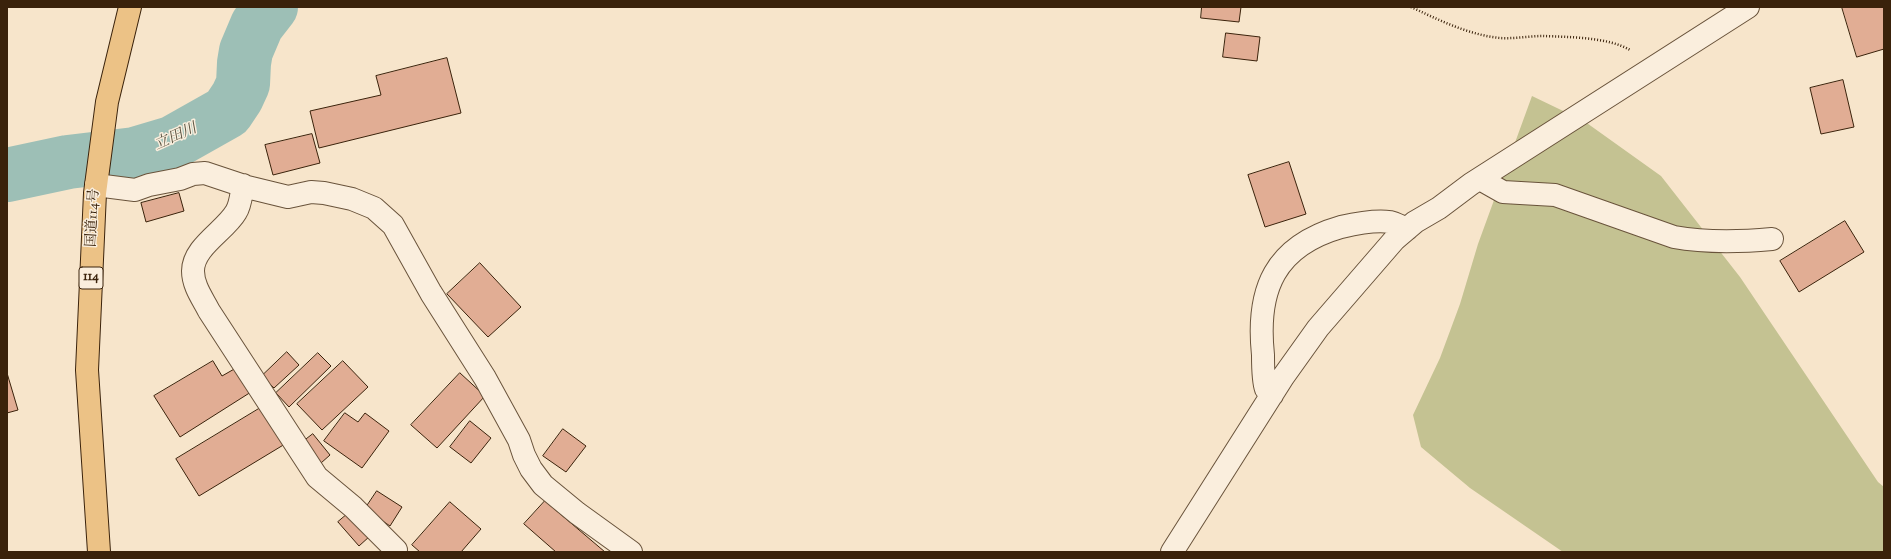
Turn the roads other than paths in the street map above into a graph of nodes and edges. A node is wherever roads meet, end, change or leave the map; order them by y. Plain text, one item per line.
1 (130, 7) edge
2 (1748, 7) edge
3 (1480, 179) junction
4 (96, 185) junction
5 (243, 185) junction
6 (1407, 229) junction
7 (1772, 239) dead end
8 (1272, 395) junction
9 (396, 550) dead end
10 (99, 552) edge
11 (631, 552) edge
12 (1172, 552) edge

1 - 4 highway, 国道114号 / 114
2 - 3 street
3 - 6 street
3 - 7 street
4 - 5 street
4 - 10 highway, 国道114号 / 114
5 - 9 street
5 - 11 street
6 - 8 street
6 - 8 street
8 - 12 street

